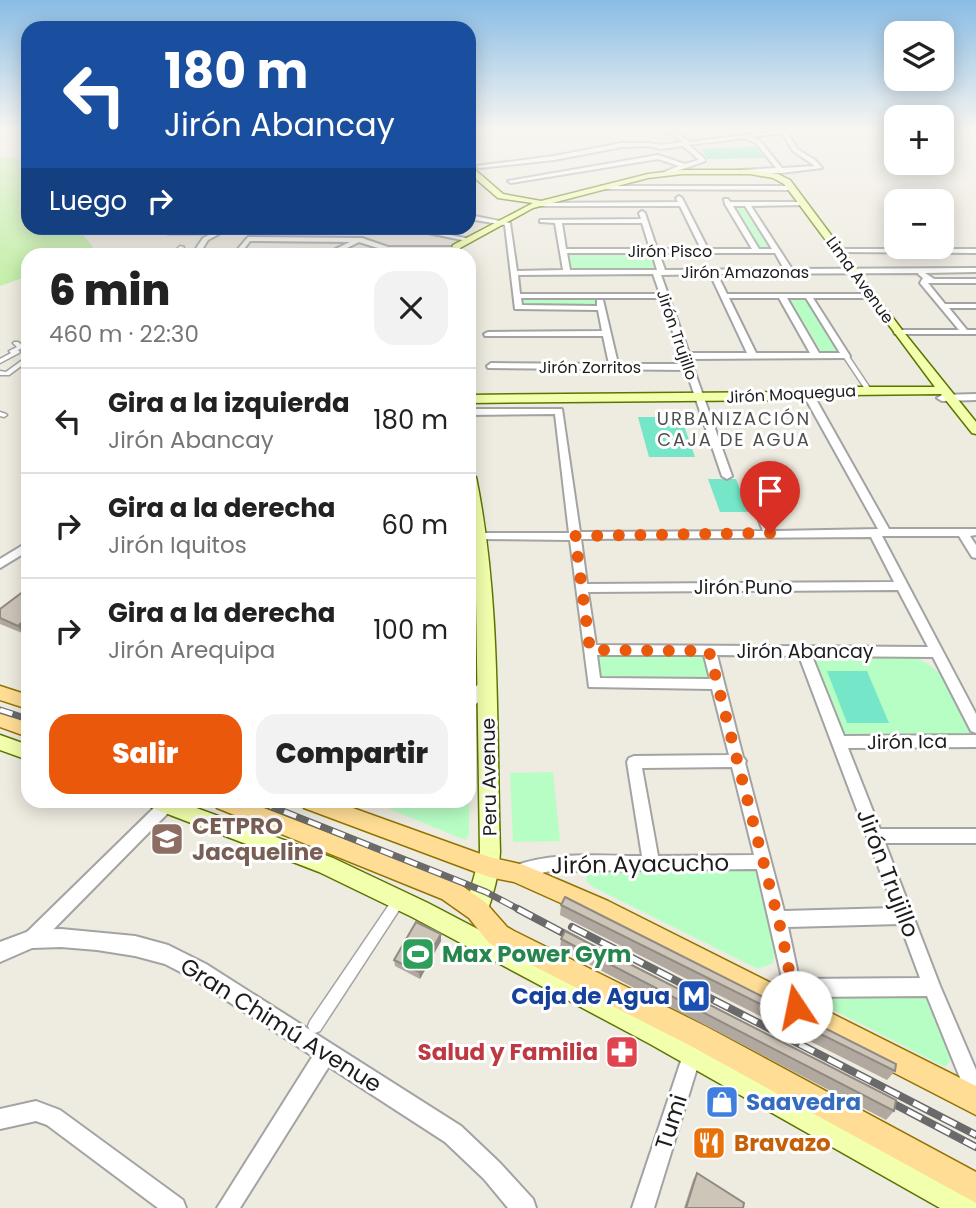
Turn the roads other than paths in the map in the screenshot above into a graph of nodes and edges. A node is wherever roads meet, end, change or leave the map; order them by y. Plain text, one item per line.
1 (488, 186) edge
2 (593, 186) edge
3 (644, 186) edge
4 (674, 188) junction
5 (719, 188) junction
6 (792, 188) joint
7 (479, 191) dead end
8 (550, 200) junction
9 (536, 204) junction
10 (639, 204) junction
11 (682, 204) junction
12 (728, 204) junction
13 (747, 204) junction
14 (804, 204) junction
15 (476, 218) edge
16 (499, 221) junction
17 (542, 221) dead end
18 (558, 221) junction
19 (644, 221) junction
20 (476, 234) edge
21 (444, 235) edge
22 (474, 235) edge
23 (325, 239) junction
24 (467, 239) junction
25 (362, 240) junction
26 (241, 248) edge
27 (323, 248) edge
28 (342, 248) edge
29 (384, 248) edge
30 (459, 248) edge
31 (654, 250) junction
32 (562, 251) junction
33 (706, 251) junction
34 (757, 251) junction
35 (777, 251) junction
36 (838, 251) junction
37 (976, 251) edge
38 (976, 270) edge
39 (919, 271) junction
40 (567, 272) junction
41 (659, 272) junction
42 (790, 272) junction
43 (854, 272) junction
44 (514, 273) junction
45 (713, 273) junction
46 (926, 279) junction
47 (976, 281) edge
48 (517, 296) junction
49 (599, 296) junction
50 (664, 296) junction
51 (724, 296) junction
52 (782, 296) junction
53 (808, 296) junction
54 (871, 296) junction
55 (943, 306) junction
56 (976, 306) edge
57 (518, 307) joint
58 (601, 308) junction
59 (898, 332) junction
60 (965, 332) junction
61 (976, 332) edge
62 (607, 333) junction
63 (488, 334) dead end
64 (16, 343) dead end
65 (685, 356) junction
66 (753, 356) junction
67 (816, 356) junction
68 (846, 356) junction
69 (0, 361) edge
70 (21, 362) edge
71 (491, 366) dead end
72 (614, 366) junction
73 (688, 367) junction
74 (0, 373) edge
75 (867, 388) dead end
76 (942, 392) junction
77 (808, 394) junction
78 (976, 397) edge
79 (476, 399) edge
80 (700, 401) junction
81 (476, 405) edge
82 (559, 411) joint
83 (476, 412) edge
84 (976, 430) edge
85 (976, 443) edge
86 (727, 476) dead end
87 (752, 491) dead end
88 (476, 519) edge
89 (880, 532) junction
90 (962, 532) junction
91 (976, 532) edge
92 (770, 533) junction
93 (575, 536) junction
94 (479, 537) junction
95 (21, 550) edge
96 (976, 554) edge
97 (0, 564) edge
98 (903, 586) junction
99 (583, 588) junction
100 (590, 650) junction
101 (804, 650) junction
102 (709, 651) junction
103 (937, 652) junction
104 (594, 683) joint
105 (488, 684) junction
106 (718, 684) junction
107 (0, 693) edge
108 (476, 695) edge
109 (21, 700) edge
110 (0, 719) edge
111 (21, 726) edge
112 (976, 727) edge
113 (976, 741) edge
114 (0, 742) edge
115 (838, 742) junction
116 (21, 750) edge
117 (739, 761) junction
118 (158, 808) edge
119 (176, 808) edge
120 (241, 808) edge
121 (328, 808) edge
122 (874, 836) junction
123 (976, 836) edge
124 (764, 862) junction
125 (651, 863) junction
126 (489, 867) junction
127 (516, 873) junction
128 (399, 900) junction
129 (477, 910) junction
130 (905, 916) junction
131 (778, 919) junction
132 (32, 939) junction
133 (0, 952) edge
134 (932, 987) junction
135 (794, 998) junction
136 (315, 1026) dead end
137 (695, 1046) junction
138 (326, 1053) junction
139 (976, 1093) edge
140 (976, 1101) edge
141 (0, 1119) edge
142 (976, 1188) edge
143 (175, 1208) edge
144 (228, 1208) edge
145 (524, 1208) edge
146 (643, 1208) edge
147 (967, 1208) edge

1 - 8 main road
2 - 8 main road
3 - 4 street
4 - 5 street
4 - 11 street
5 - 6 street
5 - 12 street
6 - 14 main road, Lima Avenue
7 - 16 main road
8 - 9 main road
9 - 10 street
9 - 16 main road
10 - 11 street
10 - 19 street, Jirón Trujillo
11 - 33 street
12 - 13 street
12 - 34 street
13 - 14 street
13 - 35 street
14 - 36 main road, Lima Avenue
15 - 16 street
16 - 20 main road
16 - 44 street
17 - 18 street
18 - 19 street
18 - 32 street
19 - 31 street, Jirón Trujillo
21 - 24 street
22 - 24 main road
23 - 25 street
23 - 26 street
23 - 27 street
24 - 30 main road
25 - 28 street
25 - 29 street
31 - 32 street, Jirón Pisco
31 - 33 street, Jirón Pisco
31 - 41 street, Jirón Trujillo
32 - 40 street
33 - 34 street, Jirón Pisco
34 - 35 street, Jirón Pisco
35 - 42 street
36 - 37 street
36 - 43 main road, Lima Avenue
38 - 39 street, Jirón Amazonas
39 - 43 street, Jirón Amazonas
39 - 46 street
40 - 41 street, Jirón Amazonas
40 - 44 street, Jirón Amazonas
41 - 45 street, Jirón Amazonas
41 - 50 street, Jirón Trujillo
42 - 43 street, Jirón Amazonas
42 - 45 street, Jirón Amazonas
43 - 54 main road, Lima Avenue
44 - 48 street
45 - 51 street
46 - 47 street
46 - 55 street
48 - 49 street
48 - 57 street
49 - 50 street
49 - 58 street
50 - 65 street, Jirón Trujillo
51 - 52 street
51 - 66 street
52 - 53 street
52 - 67 street
53 - 54 street
53 - 68 street
54 - 59 main road, Lima Avenue
55 - 56 street
55 - 60 street
57 - 58 street
58 - 62 street
59 - 60 street
59 - 76 main road, Lima Avenue
60 - 61 street
62 - 63 street
62 - 72 street
64 - 69 street
65 - 66 street
65 - 73 street, Jirón Trujillo
66 - 67 street
67 - 68 street
68 - 75 street
70 - 74 street
71 - 72 street, Jirón Zorritos
72 - 73 street, Jirón Zorritos
73 - 80 street, Jirón Trujillo
76 - 77 main road, Jirón Moquegua
76 - 78 street
76 - 84 main road, Lima Avenue
76 - 85 main road, Lima Avenue
77 - 80 main road, Jirón Moquegua
77 - 89 street
79 - 80 main road, Jirón Moquegua
80 - 81 main road, Jirón Moquegua
80 - 86 street, Jirón Trujillo
82 - 83 street
82 - 93 street
87 - 92 street
88 - 94 main road, Peru Avenue
89 - 90 street
89 - 92 street
89 - 98 street
90 - 91 street
90 - 96 street
92 - 93 street
93 - 94 street
93 - 99 street
94 - 105 main road, Peru Avenue
95 - 97 street
98 - 99 street, Jirón Puno
98 - 103 street
99 - 100 street
100 - 102 street, Jirón Abancay
100 - 104 street
101 - 102 street, Jirón Abancay
101 - 103 street, Jirón Abancay
101 - 115 street, Jirón Trujillo
102 - 106 street
103 - 112 street
104 - 106 street
105 - 108 street
105 - 126 main road, Peru Avenue
106 - 117 street
107 - 109 main road
110 - 111 main road
113 - 115 street, Jirón Ica
114 - 116 main road
115 - 122 street, Jirón Trujillo
117 - 124 street
117 - 125 street
118 - 132 street
119 - 128 main road
120 - 129 main road
121 - 126 main road
122 - 123 street
122 - 130 street, Jirón Trujillo
124 - 125 street, Jirón Ayacucho
124 - 131 street
125 - 127 street, Jirón Ayacucho
126 - 127 main road
126 - 129 main road, Peru Avenue
127 - 135 main road
128 - 136 street
128 - 137 main road
129 - 137 main road
130 - 131 street
130 - 134 street, Jirón Trujillo
131 - 135 street
132 - 133 street, Gran Chimú Avenue
132 - 138 street, Gran Chimú Avenue
134 - 135 street
134 - 139 street, Jirón Trujillo
135 - 140 main road
137 - 142 main road
137 - 146 street, Tumi
137 - 147 main road
138 - 144 street
138 - 145 street, Gran Chimú Avenue
141 - 143 street

